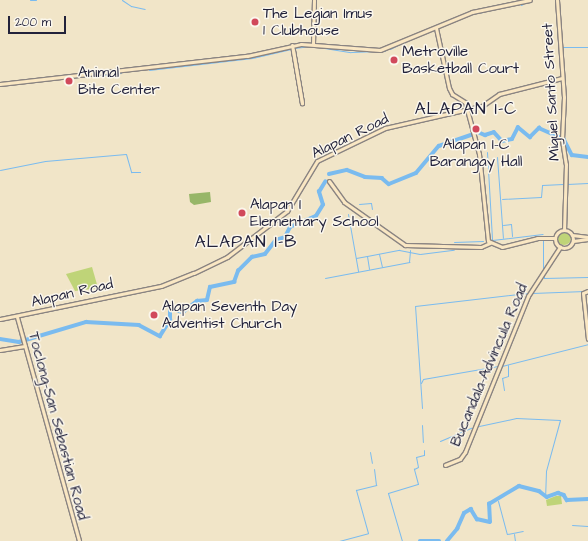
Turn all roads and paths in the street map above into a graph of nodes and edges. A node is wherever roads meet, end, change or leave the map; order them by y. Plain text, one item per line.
1 (314, 0) edge
2 (530, 0) edge
3 (557, 0) edge
4 (436, 28) junction
5 (313, 44) junction
6 (292, 45) junction
7 (293, 50) junction
8 (562, 78) junction
9 (0, 84) edge
10 (467, 110) junction
11 (326, 177) dead end
12 (564, 230) junction
13 (572, 235) junction
14 (555, 238) junction
15 (588, 238) edge
16 (573, 242) junction
17 (490, 243) junction
18 (560, 247) junction
19 (588, 291) edge
20 (17, 317) junction
21 (0, 319) edge
22 (588, 339) edge
23 (25, 346) junction
24 (0, 350) edge
25 (445, 465) dead end
26 (78, 541) edge

1 - 5 street
2 - 4 street
3 - 8 street, Miguel Santo Street
4 - 5 street
4 - 10 street
5 - 6 street
6 - 7 street
6 - 9 street
7 - 7 street
8 - 10 street, Alapan Road
8 - 12 street, Miguel Santo Street
10 - 17 street
10 - 20 street, Alapan Road
11 - 17 street
12 - 13 street
12 - 14 street
13 - 15 street
13 - 16 street
14 - 17 street
14 - 18 street
15 - 16 street
16 - 18 street
18 - 25 street, Bucandala-Advincula Road
19 - 22 street
20 - 21 street, Alapan Road
20 - 23 street, Toclong-San Sebastian Road
23 - 24 street
23 - 26 street, Toclong-San Sebastian Road

